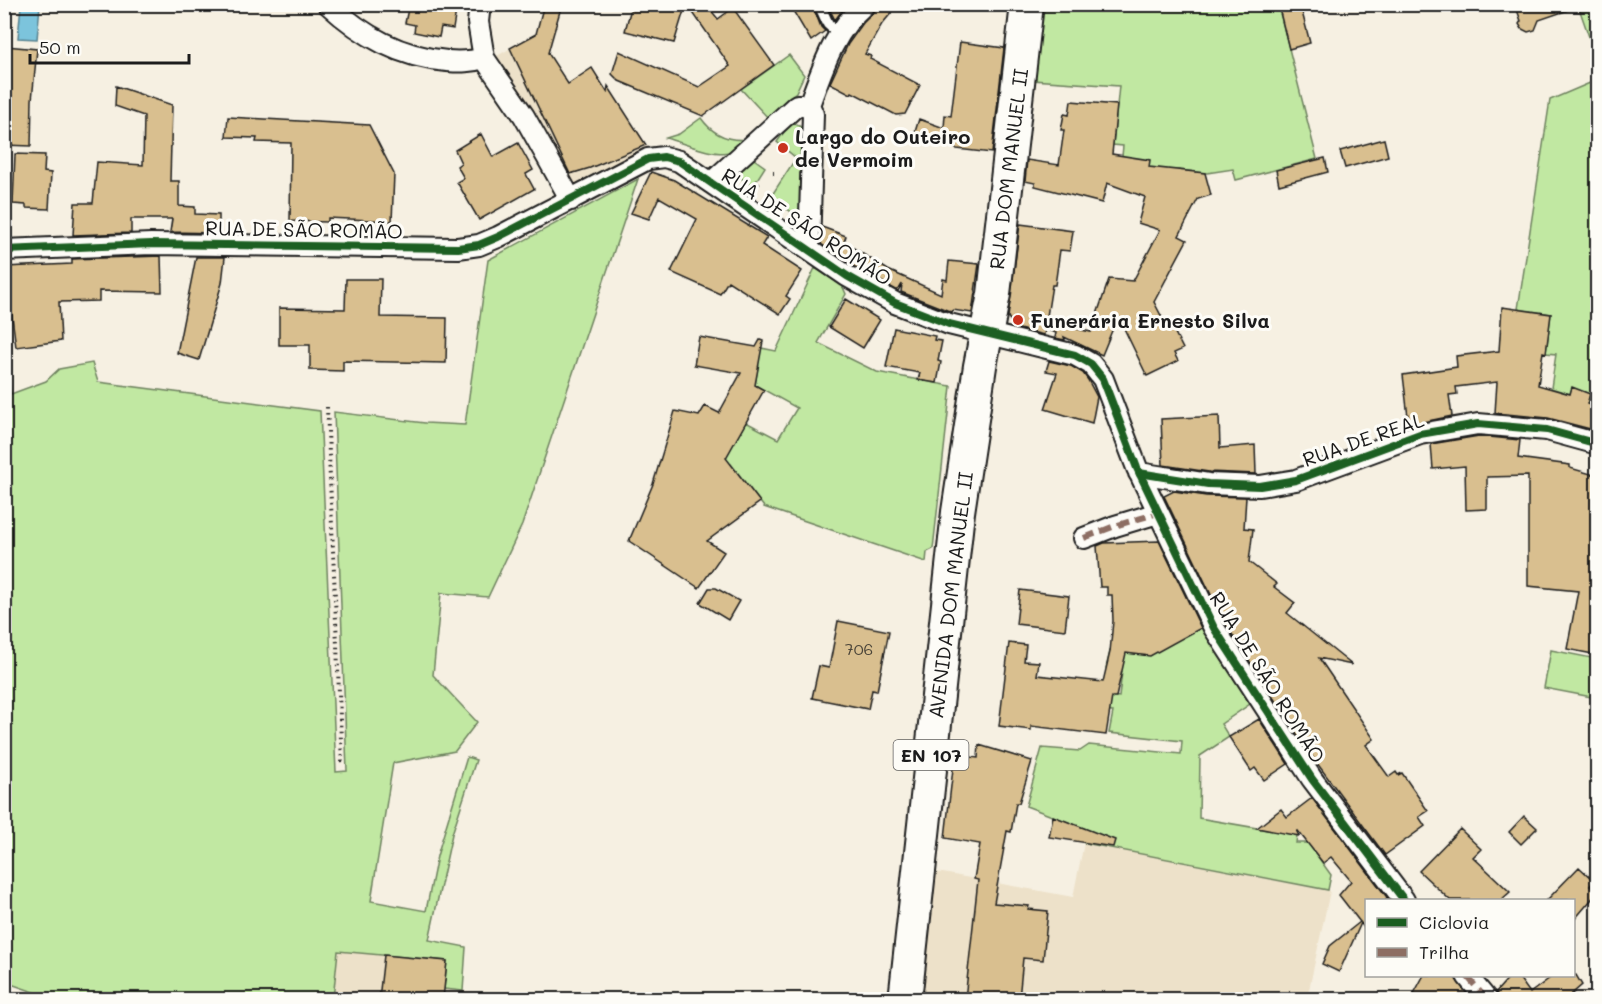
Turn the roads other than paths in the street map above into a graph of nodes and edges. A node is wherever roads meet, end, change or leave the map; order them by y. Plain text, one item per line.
1 (328, 4) edge
2 (480, 4) edge
3 (819, 4) edge
4 (866, 4) edge
5 (1027, 4) edge
6 (839, 34) junction
7 (484, 58) junction
8 (809, 105) junction
9 (711, 183) junction
10 (571, 200) junction
11 (4, 250) edge
12 (809, 250) junction
13 (987, 334) junction
14 (1598, 444) edge
15 (1139, 472) junction
16 (1158, 513) junction
17 (1084, 538) dead end
18 (1403, 899) edge
19 (1469, 977) edge
20 (905, 999) edge
21 (1487, 999) edge

1 - 7 street
2 - 7 street
3 - 6 lane
4 - 6 street
5 - 13 main road, RUA DOM MANUEL II / EN 107
6 - 8 street
7 - 10 street
8 - 9 street
8 - 12 street
9 - 10 street, RUA DE SÃO ROMÃO
9 - 12 street, RUA DE SÃO ROMÃO
10 - 11 street, RUA DE SÃO ROMÃO
12 - 13 street, RUA DE SÃO ROMÃO
13 - 15 street, RUA DE SÃO ROMÃO
13 - 20 main road, AVENIDA DOM MANUEL II / EN 107
14 - 15 street, RUA DE REAL
15 - 16 street, RUA DE SÃO ROMÃO
16 - 17 street
16 - 18 street, RUA DE SÃO ROMÃO
19 - 21 street

